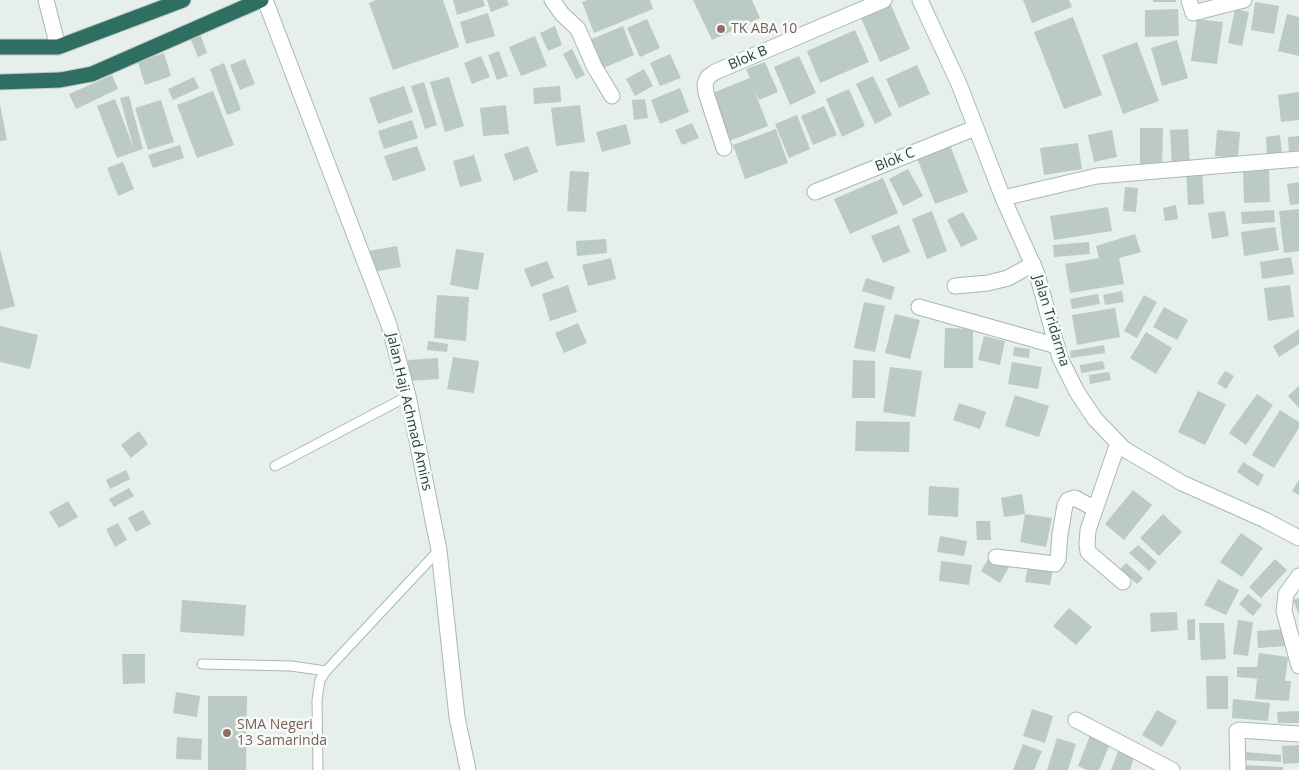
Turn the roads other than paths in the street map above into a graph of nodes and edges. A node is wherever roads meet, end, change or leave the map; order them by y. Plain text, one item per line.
1 (46, 0) edge
2 (263, 0) edge
3 (552, 0) edge
4 (884, 0) edge
5 (920, 0) edge
6 (1188, 0) edge
7 (1244, 0) edge
8 (181, 1) edge
9 (0, 47) edge
10 (58, 47) junction
11 (0, 82) edge
12 (612, 96) dead end
13 (975, 128) junction
14 (724, 148) dead end
15 (1299, 159) edge
16 (815, 192) dead end
17 (1003, 198) junction
18 (1033, 264) junction
19 (955, 286) dead end
20 (919, 307) dead end
21 (1057, 346) junction
22 (408, 396) junction
23 (1118, 443) junction
24 (275, 466) dead end
25 (1094, 509) junction
26 (1299, 538) edge
27 (439, 550) junction
28 (996, 557) dead end
29 (1299, 576) edge
30 (1123, 582) dead end
31 (202, 664) dead end
32 (1299, 666) edge
33 (326, 671) junction
34 (1076, 720) dead end
35 (1299, 734) edge
36 (318, 770) edge
37 (468, 770) edge
38 (1172, 770) edge
39 (1238, 770) edge

1 - 10 street
2 - 11 highway
2 - 22 street, Jalan Haji Achmad Amins
3 - 12 street
4 - 14 street, Blok B
5 - 13 street, Jalan Tridarma
6 - 7 street
8 - 10 highway
9 - 10 highway
13 - 16 street, Blok C
13 - 17 street, Jalan Tridarma
15 - 17 street
17 - 18 street, Jalan Tridarma
18 - 19 street
18 - 21 street, Jalan Tridarma
20 - 21 street
21 - 23 street, Jalan Tridarma
22 - 24 lane
22 - 27 street, Jalan Haji Achmad Amins
23 - 25 street
23 - 26 street, Jalan Tridarma
25 - 28 street
25 - 30 street
27 - 33 lane
27 - 37 street, Jalan Haji Achmad Amins
29 - 32 street
31 - 33 lane
33 - 36 lane
34 - 38 street
35 - 39 street

